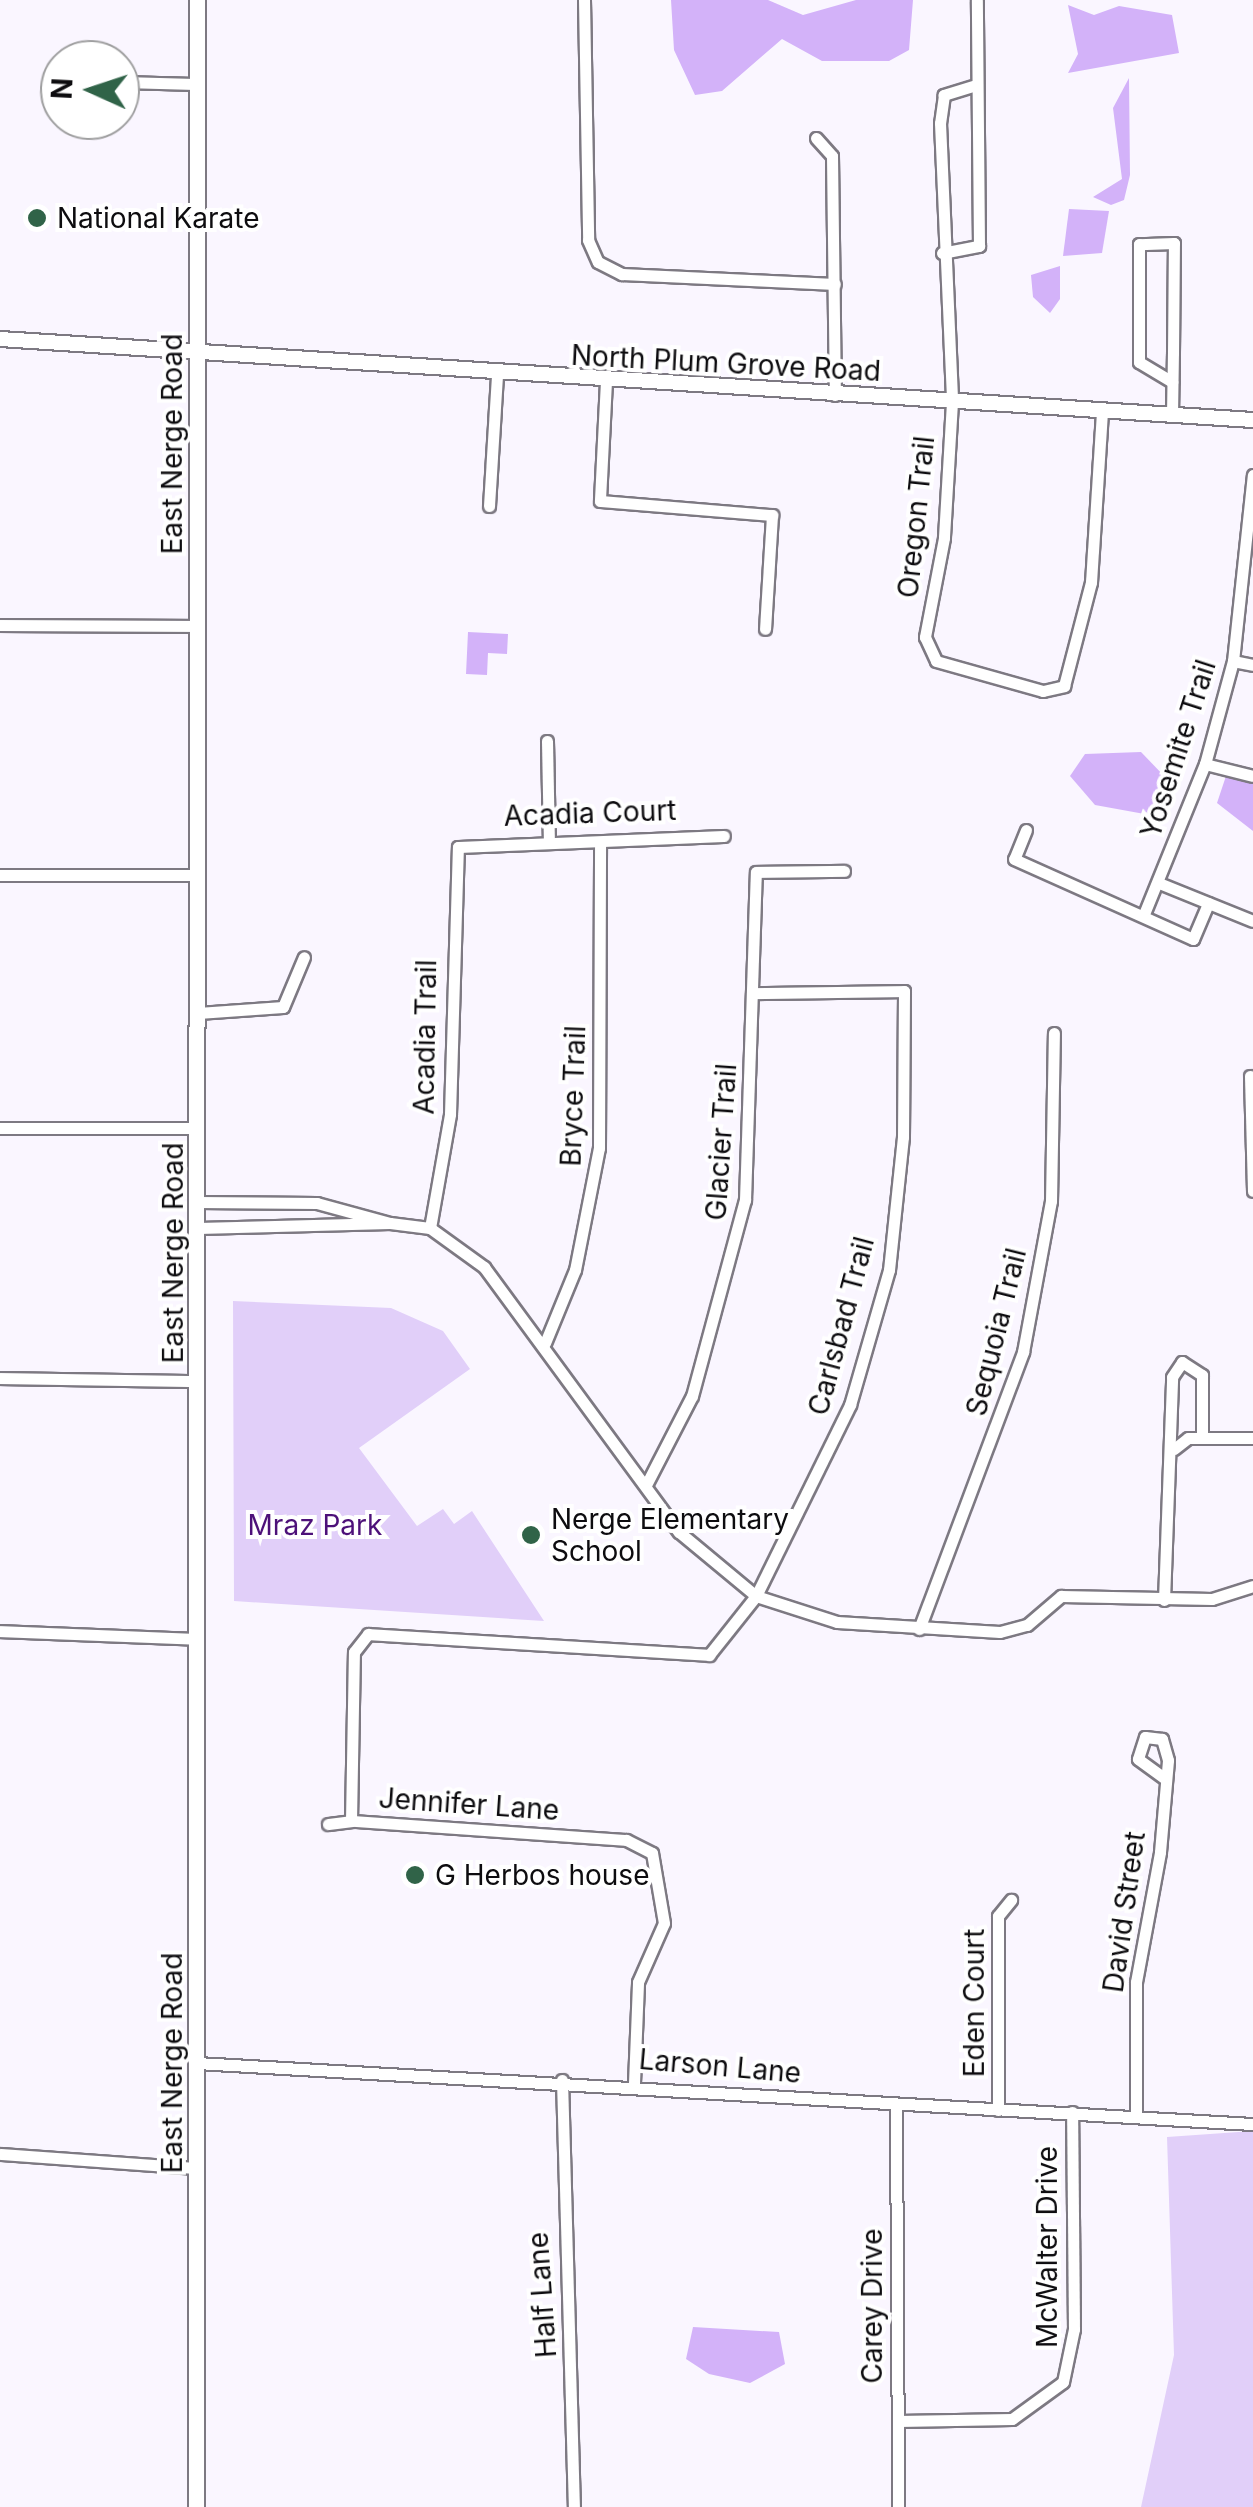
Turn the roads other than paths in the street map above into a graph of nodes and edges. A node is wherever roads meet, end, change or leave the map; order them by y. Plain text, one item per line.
1 (197, 0) edge
2 (584, 0) edge
3 (978, 0) edge
4 (140, 83) edge
5 (198, 84) junction
6 (976, 84) junction
7 (816, 138) dead end
8 (942, 253) junction
9 (835, 284) junction
10 (0, 339) edge
11 (196, 356) junction
12 (497, 374) junction
13 (606, 380) junction
14 (1172, 382) junction
15 (835, 394) junction
16 (952, 402) junction
17 (1102, 411) junction
18 (1172, 415) junction
19 (1253, 420) edge
20 (1253, 475) edge
21 (489, 506) dead end
22 (1252, 544) edge
23 (0, 625) edge
24 (198, 626) junction
25 (765, 629) dead end
26 (1234, 661) junction
27 (1253, 665) edge
28 (547, 741) dead end
29 (1205, 764) junction
30 (1253, 776) edge
31 (1026, 830) dead end
32 (724, 836) dead end
33 (550, 841) junction
34 (600, 842) junction
35 (458, 847) joint
36 (844, 871) dead end
37 (0, 875) edge
38 (198, 875) junction
39 (1159, 882) junction
40 (1208, 903) junction
41 (1144, 914) junction
42 (1253, 921) edge
43 (304, 957) dead end
44 (754, 993) junction
45 (198, 1013) junction
46 (1054, 1033) dead end
47 (1250, 1076) dead end
48 (0, 1128) edge
49 (198, 1128) junction
50 (1253, 1190) edge
51 (198, 1202) junction
52 (390, 1223) junction
53 (198, 1228) junction
54 (430, 1228) junction
55 (544, 1344) junction
56 (0, 1378) edge
57 (198, 1381) junction
58 (1202, 1437) junction
59 (1253, 1438) edge
60 (1174, 1449) junction
61 (646, 1485) junction
62 (1253, 1586) edge
63 (756, 1596) junction
64 (1164, 1600) junction
65 (919, 1629) junction
66 (0, 1631) edge
67 (197, 1638) junction
68 (1166, 1779) dead end
69 (352, 1822) junction
70 (328, 1824) dead end
71 (1010, 1900) dead end
72 (197, 2063) junction
73 (562, 2080) junction
74 (634, 2083) junction
75 (896, 2104) junction
76 (998, 2110) junction
77 (1072, 2112) junction
78 (1136, 2113) junction
79 (1253, 2124) edge
80 (0, 2154) edge
81 (197, 2168) junction
82 (898, 2421) junction
83 (196, 2507) edge
84 (574, 2507) edge
85 (898, 2507) edge

1 - 5 main road, East Nerge Road
2 - 9 street
3 - 6 street
4 - 5 street
5 - 11 main road, East Nerge Road
6 - 8 street, Oregon Trail
6 - 8 street
7 - 9 street
8 - 16 street, Oregon Trail
9 - 15 street
10 - 11 street, North Plum Grove Road
11 - 12 street, North Plum Grove Road
11 - 24 main road, East Nerge Road
12 - 13 street, North Plum Grove Road
12 - 21 street
13 - 15 street, North Plum Grove Road
13 - 25 street
14 - 14 street
14 - 18 street
15 - 16 street, North Plum Grove Road
16 - 17 street, North Plum Grove Road
16 - 17 street, Oregon Trail
17 - 18 street, North Plum Grove Road
18 - 19 street, North Plum Grove Road
20 - 22 street, Yosemite Trail
22 - 26 street, Yosemite Trail
23 - 24 street
24 - 38 main road, East Nerge Road
26 - 27 street
26 - 29 street, Yosemite Trail
28 - 33 street
29 - 30 street
29 - 39 street, Yosemite Trail
31 - 41 street
32 - 34 street, Acadia Court
33 - 34 street, Acadia Court
33 - 35 street, Acadia Court
34 - 55 street, Bryce Trail
35 - 54 street, Acadia Trail
36 - 44 street, Glacier Trail
37 - 38 street
38 - 45 main road, East Nerge Road
39 - 40 street
39 - 41 street, Yosemite Trail
40 - 41 street
40 - 42 street
43 - 45 street
44 - 61 street, Glacier Trail
44 - 63 street, Carlsbad Trail
45 - 49 main road, East Nerge Road
46 - 65 street, Sequoia Trail
47 - 50 street
48 - 49 street
49 - 51 main road, East Nerge Road
51 - 52 street
51 - 53 main road, East Nerge Road
52 - 53 street
52 - 54 street
53 - 57 main road, East Nerge Road
54 - 55 street
55 - 61 street
56 - 57 street
57 - 67 main road, East Nerge Road
58 - 59 street
58 - 60 street
58 - 60 street
60 - 64 street
61 - 63 street
62 - 64 street
63 - 65 street
63 - 69 street, Jennifer Lane
64 - 65 street
66 - 67 street
67 - 72 main road, East Nerge Road
68 - 78 street, David Street
69 - 70 street
69 - 74 street, Jennifer Lane
71 - 76 street, Eden Court
72 - 73 street, Larson Lane
72 - 81 main road, East Nerge Road
73 - 74 street, Larson Lane
73 - 84 street, Half Lane
74 - 75 street, Larson Lane
75 - 76 street, Larson Lane
75 - 82 street, Carey Drive
76 - 77 street, Larson Lane
77 - 78 street, Larson Lane
77 - 82 street, McWalter Drive
78 - 79 street, Larson Lane
80 - 81 street
81 - 83 main road, East Nerge Road
82 - 85 street, Carey Drive

